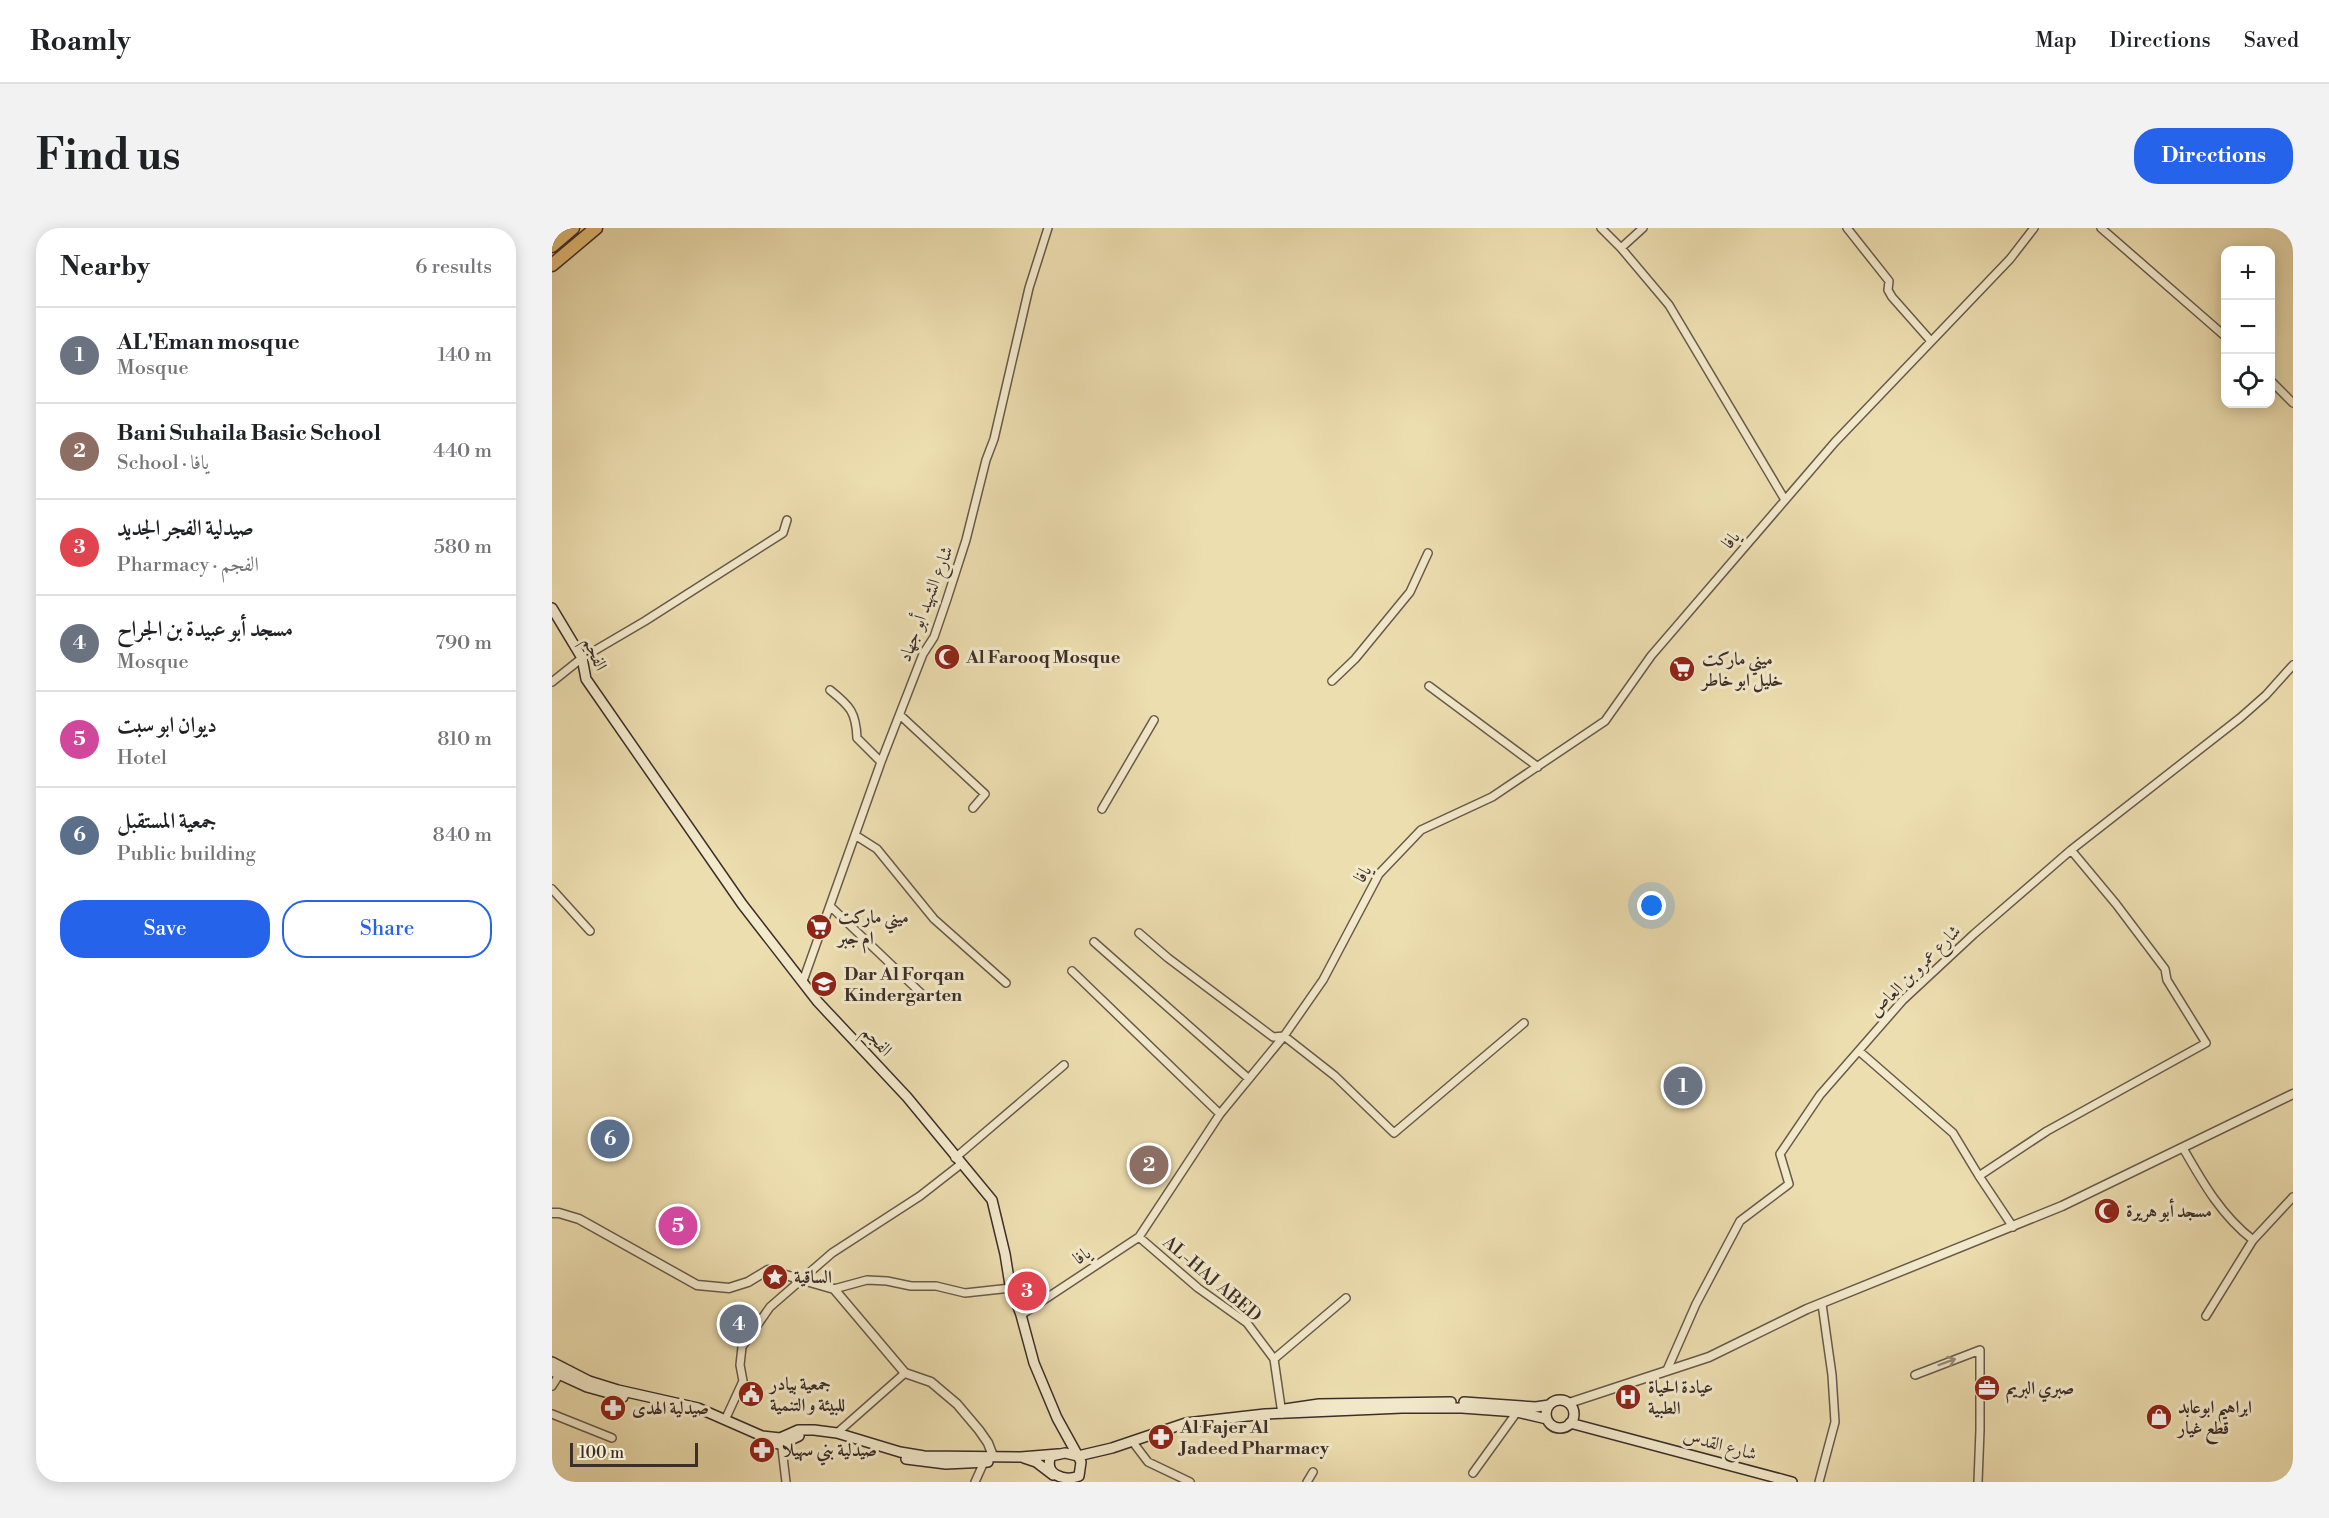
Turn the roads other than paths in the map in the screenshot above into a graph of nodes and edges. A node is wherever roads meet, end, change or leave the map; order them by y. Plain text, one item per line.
1 (573, 228) edge
2 (596, 228) edge
3 (1048, 228) edge
4 (1601, 228) edge
5 (1643, 228) edge
6 (1847, 228) edge
7 (2034, 228) edge
8 (2102, 228) edge
9 (552, 246) edge
10 (1621, 248) junction
11 (552, 265) edge
12 (2221, 333) edge
13 (1930, 340) junction
14 (2275, 384) edge
15 (2293, 403) edge
16 (1785, 500) junction
17 (787, 520) dead end
18 (1428, 554) dead end
19 (552, 608) edge
20 (582, 658) junction
21 (2293, 665) edge
22 (1332, 681) dead end
23 (552, 682) edge
24 (1429, 686) dead end
25 (831, 690) dead end
26 (900, 716) junction
27 (1154, 720) dead end
28 (881, 762) junction
29 (1538, 767) junction
30 (973, 808) dead end
31 (1102, 809) dead end
32 (855, 835) junction
33 (2071, 850) junction
34 (552, 889) edge
35 (830, 906) junction
36 (590, 931) dead end
37 (1139, 933) dead end
38 (1094, 942) dead end
39 (1072, 971) dead end
40 (803, 981) junction
41 (1006, 983) dead end
42 (926, 998) dead end
43 (1524, 1023) dead end
44 (1284, 1036) junction
45 (1859, 1051) junction
46 (1064, 1065) dead end
47 (1249, 1079) junction
48 (2293, 1094) edge
49 (1220, 1114) junction
50 (2183, 1148) junction
51 (958, 1161) junction
52 (1979, 1176) junction
53 (2293, 1197) edge
54 (552, 1213) edge
55 (2013, 1227) junction
56 (1138, 1237) junction
57 (2253, 1240) junction
58 (800, 1280) junction
59 (834, 1288) junction
60 (1011, 1288) junction
61 (1346, 1298) dead end
62 (1822, 1304) junction
63 (1021, 1315) junction
64 (2206, 1316) dead end
65 (1274, 1359) junction
66 (552, 1362) edge
67 (1667, 1370) junction
68 (556, 1373) edge
69 (905, 1373) junction
70 (1915, 1374) dead end
71 (552, 1386) edge
72 (1569, 1403) junction
73 (1549, 1405) junction
74 (1282, 1412) junction
75 (1517, 1412) junction
76 (552, 1414) edge
77 (1547, 1419) junction
78 (725, 1420) junction
79 (1570, 1423) junction
80 (1064, 1431) junction
81 (837, 1433) junction
82 (612, 1438) dead end
83 (781, 1441) junction
84 (1132, 1441) junction
85 (1104, 1450) junction
86 (1059, 1454) junction
87 (997, 1456) junction
88 (1078, 1456) junction
89 (1022, 1457) junction
90 (984, 1462) junction
91 (1081, 1470) junction
92 (1313, 1472) dead end
93 (1473, 1473) dead end
94 (1057, 1479) edge
95 (786, 1482) edge
96 (975, 1482) edge
97 (1080, 1482) edge
98 (1190, 1482) edge
99 (1307, 1482) edge
100 (1792, 1482) edge
101 (1819, 1482) edge
102 (1978, 1482) edge

1 - 9 highway
2 - 11 highway
3 - 26 street, شارع الشهيد أبو جهاد
4 - 10 street
5 - 10 street
6 - 13 street
7 - 13 street, يافا
8 - 12 street
10 - 16 street
13 - 16 street, يافا
14 - 15 street
16 - 29 street, يافا
17 - 20 street
18 - 22 street
19 - 20 main road, الفجم
20 - 23 street
20 - 40 main road, الفجم
21 - 33 street, شارع عمرو بن العاص
24 - 29 street
25 - 28 street
26 - 28 street, شارع الشهيد أبو جهاد
26 - 30 street
27 - 31 street
28 - 32 street, شارع الشهيد أبو جهاد
29 - 44 street, يافا
32 - 35 street, شارع الشهيد أبو جهاد
32 - 41 street
33 - 45 street, شارع عمرو بن العاص
33 - 52 street
34 - 36 street
35 - 40 street, شارع الشهيد أبو جهاد
35 - 42 street
37 - 44 street
38 - 47 street
39 - 49 street
40 - 51 main road, الفجم
43 - 44 street
44 - 47 street, يافا
45 - 52 street
45 - 67 street, شارع عمرو بن العاص
46 - 51 street
47 - 49 street, يافا
48 - 50 street
49 - 56 street, يافا
50 - 55 street
50 - 57 street
51 - 58 street
51 - 60 main road, الفجم
52 - 55 street
53 - 57 street
54 - 58 street
55 - 62 street
56 - 63 street, يافا
56 - 65 street, AL-HAJ ABED
57 - 64 street
58 - 59 street
58 - 78 street
59 - 60 street
59 - 69 street
60 - 63 main road, الفجم
61 - 65 street
62 - 67 street
62 - 101 street
63 - 80 main road, الفجم
65 - 74 street, AL-HAJ ABED
66 - 78 main road
67 - 72 street
68 - 71 street
68 - 83 main road
69 - 81 street
69 - 87 street
70 -> 102 street
72 - 73 main road
72 - 79 main road
73 - 74 main road
73 - 77 main road
74 - 75 main road
74 - 84 main road
75 - 77 main road
75 - 93 street
76 - 82 street
77 - 79 main road
78 - 83 main road
79 - 100 main road, شارع القدس
80 - 86 main road
80 - 88 main road, الفجم
81 - 83 main road
81 - 87 main road
83 - 90 main road
83 - 95 street
84 - 85 main road
84 - 98 street
85 - 88 main road
85 - 91 main road
86 - 88 main road
86 - 89 main road
86 - 94 main road
87 - 89 main road
87 - 90 main road
88 - 91 main road
89 - 94 main road
90 - 96 street
91 - 94 main road
91 - 97 main road
92 - 99 street

